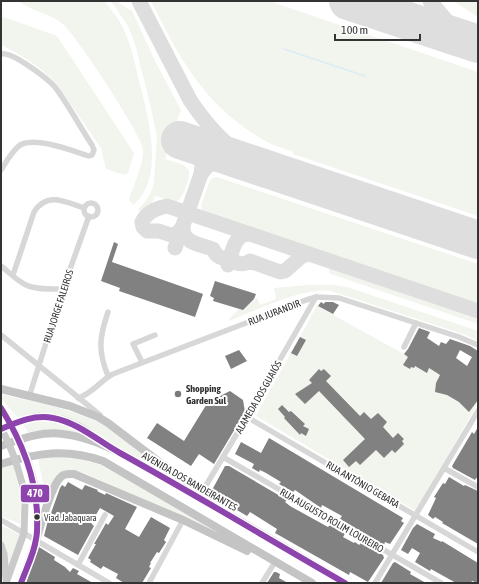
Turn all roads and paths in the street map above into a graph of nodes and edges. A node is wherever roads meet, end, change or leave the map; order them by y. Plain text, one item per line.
1 (1, 54) edge
2 (1, 170) edge
3 (84, 208) junction
4 (89, 216) junction
5 (1, 266) edge
6 (13, 275) junction
7 (63, 289) junction
8 (316, 297) junction
9 (108, 312) dead end
10 (416, 323) junction
11 (1, 335) edge
12 (155, 335) dead end
13 (478, 345) edge
14 (404, 347) dead end
15 (142, 362) junction
16 (38, 366) junction
17 (108, 376) junction
18 (1, 389) edge
19 (29, 397) junction
20 (78, 398) junction
21 (1, 408) edge
22 (478, 411) edge
23 (247, 418) junction
24 (472, 422) junction
25 (108, 423) junction
26 (478, 425) edge
27 (1, 428) edge
28 (102, 444) junction
29 (1, 446) edge
30 (223, 457) junction
31 (1, 464) edge
32 (444, 468) junction
33 (478, 487) edge
34 (190, 492) junction
35 (199, 497) junction
36 (105, 515) dead end
37 (416, 515) junction
38 (1, 520) edge
39 (183, 520) junction
40 (24, 533) junction
41 (36, 540) junction
42 (1, 545) edge
43 (478, 552) edge
44 (392, 555) junction
45 (267, 557) junction
46 (275, 562) junction
47 (78, 565) junction
48 (6, 582) edge
49 (21, 583) edge
50 (110, 583) edge
51 (149, 583) edge
52 (262, 583) edge
53 (312, 583) edge
54 (345, 583) edge
55 (375, 583) edge
56 (441, 583) edge

1 - 2 street
3 - 4 street
3 - 4 street
3 - 6 street
4 - 7 street, RUA JORGE FALEIROS
5 - 6 street
6 - 7 street
7 - 16 street, RUA JORGE FALEIROS
8 - 10 street, RUA JURANDIR
8 - 15 street, RUA JURANDIR
8 - 23 street, ALAMEDA DOS GUAIÓS
9 - 17 street
10 - 13 street, RUA JURANDIR
10 - 14 street
11 - 16 street
12 - 15 street
15 - 17 street, RUA JURANDIR
16 - 19 street, RUA JORGE FALEIROS
16 - 20 street
17 - 20 street, RUA JURANDIR
18 - 19 highway
19 - 25 highway
20 - 25 street
21 - 41 main road, bridge
22 - 24 street
23 - 30 street, ALAMEDA DOS GUAIÓS
23 - 37 street, RUA ANTÔNIO GEBARA
24 - 26 street
24 - 32 street
25 - 34 highway
27 - 28 highway
27 - 40 main road, bridge
28 - 29 highway, AVENIDA DOS BANDEIRANTES
28 - 34 highway, AVENIDA DOS BANDEIRANTES
30 - 35 street, ALAMEDA DOS GUAIÓS
30 - 44 street, RUA AUGUSTO ROLIM LOUREIRO
31 - 45 highway
32 - 33 street
32 - 37 street
34 - 35 highway, AVENIDA DOS BANDEIRANTES
35 - 54 highway, AVENIDA DOS BANDEIRANTES
36 - 47 street
37 - 43 street, RUA ANTÔNIO GEBARA
37 - 44 street
38 - 40 street
39 - 41 highway
39 - 45 highway
39 - 51 street
40 - 41 street
40 - 48 main road
41 - 47 street
41 - 49 main road
42 - 48 main road
44 - 55 street
44 - 56 street, RUA AUGUSTO ROLIM LOUREIRO
45 - 46 highway
46 - 52 street
46 - 53 highway
47 - 50 street

